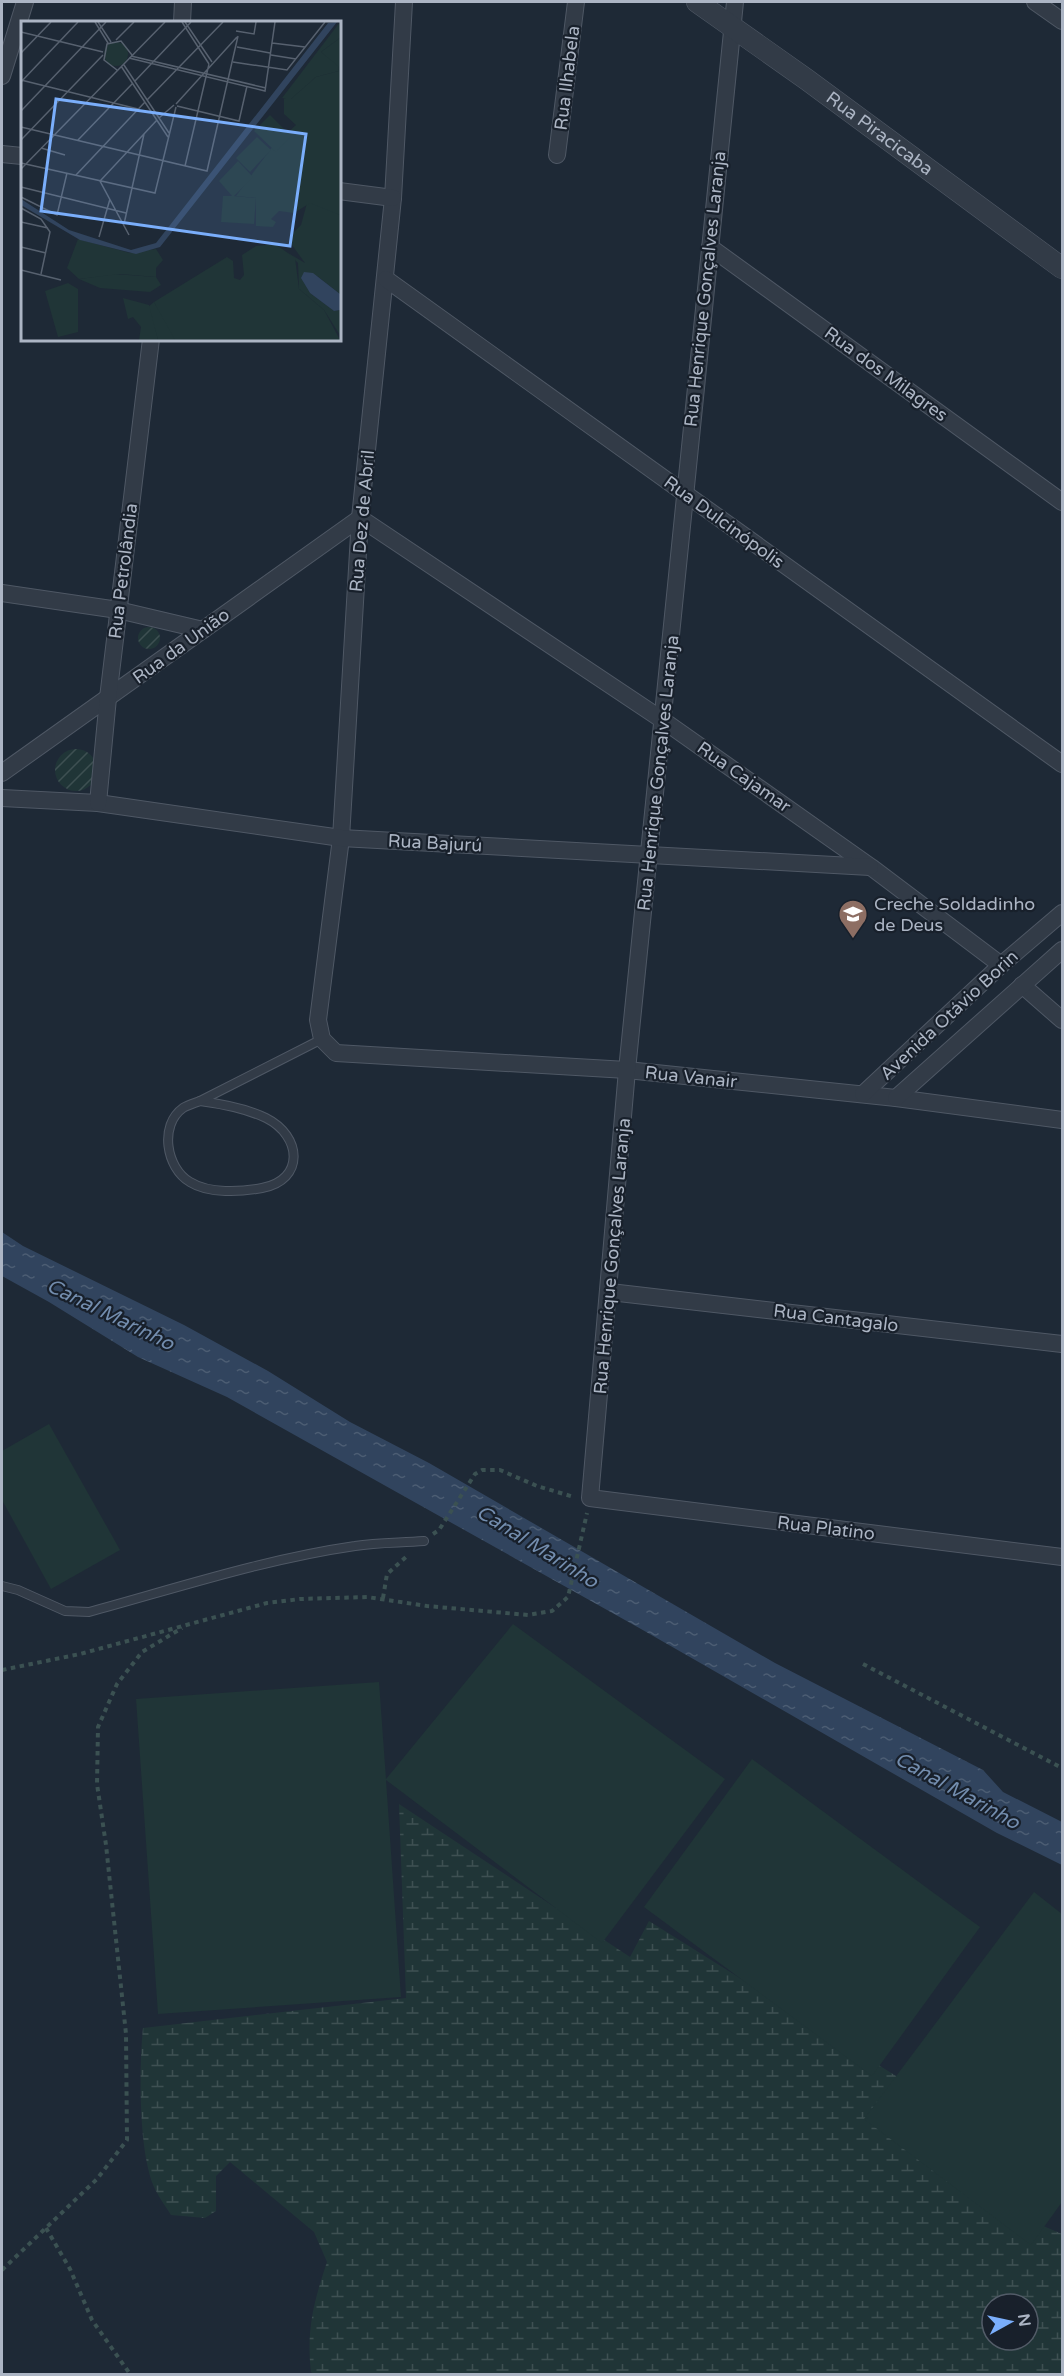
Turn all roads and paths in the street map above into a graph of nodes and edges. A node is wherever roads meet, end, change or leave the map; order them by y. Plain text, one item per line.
1 (25, 2) edge
2 (183, 2) edge
3 (404, 2) edge
4 (576, 2) edge
5 (697, 2) edge
6 (735, 2) edge
7 (1035, 2) edge
8 (182, 21) edge
9 (1062, 21) edge
10 (732, 28) junction
11 (2, 76) edge
12 (2, 154) edge
13 (557, 155) dead end
14 (21, 156) edge
15 (340, 191) edge
16 (393, 198) junction
17 (710, 247) junction
18 (1062, 268) edge
19 (386, 279) junction
20 (151, 340) edge
21 (684, 494) junction
22 (1062, 502) edge
23 (360, 518) junction
24 (2, 593) edge
25 (118, 610) junction
26 (203, 630) junction
27 (108, 698) junction
28 (664, 721) junction
29 (1062, 764) edge
30 (2, 773) edge
31 (2, 798) edge
32 (98, 803) junction
33 (341, 838) junction
34 (650, 854) junction
35 (871, 867) junction
36 (1062, 913) edge
37 (1062, 950) edge
38 (1001, 965) junction
39 (1022, 985) junction
40 (1062, 1020) edge
41 (322, 1040) junction
42 (627, 1070) junction
43 (863, 1094) junction
44 (896, 1098) junction
45 (200, 1101) junction
46 (1062, 1120) edge
47 (609, 1292) junction
48 (1062, 1344) edge
49 (590, 1498) junction
50 (444, 1522) dead end
51 (424, 1541) dead end
52 (1062, 1557) edge
53 (2, 1587) edge
54 (188, 1624) junction
55 (863, 1664) dead end
56 (2, 1670) edge
57 (1062, 1768) edge
58 (46, 2228) junction
59 (2, 2270) edge
60 (130, 2374) edge

1 - 11 street
2 - 8 street
3 - 16 street, Rua Dez de Abril
4 - 13 street, Rua Ilhabela
5 - 10 street, Rua Piracicaba
6 - 10 street, Rua Henrique Gonçalves Laranja
7 - 9 street
10 - 17 street, Rua Henrique Gonçalves Laranja
10 - 18 street, Rua Piracicaba
12 - 14 street
15 - 16 street
16 - 19 street, Rua Dez de Abril
17 - 21 street, Rua Henrique Gonçalves Laranja
17 - 22 street, Rua dos Milagres
19 - 21 street, Rua Dulcinópolis
19 - 23 street, Rua Dez de Abril
20 - 25 street, Rua Petrolândia
21 - 28 street, Rua Henrique Gonçalves Laranja
21 - 29 street, Rua Dulcinópolis
23 - 26 street, Rua da União
23 - 28 street, Rua Cajamar
23 - 33 street, Rua Dez de Abril
24 - 25 street
25 - 26 street
25 - 27 street, Rua Petrolândia
26 - 27 street, Rua da União
27 - 30 street, Rua da União
27 - 32 street, Rua Petrolândia
28 - 34 street, Rua Henrique Gonçalves Laranja
28 - 35 street, Rua Cajamar
31 - 32 street, Rua Bajurú
32 - 33 street, Rua Bajurú
33 - 34 street, Rua Bajurú
33 - 41 street, Rua Dez de Abril
34 - 35 street, Rua Bajurú
34 - 42 street, Rua Henrique Gonçalves Laranja
35 - 38 street, Rua Cajamar
36 - 38 street, Avenida Otávio Borin
37 - 39 street, Avenida Otávio Borin
38 - 43 street, Avenida Otávio Borin
39 - 40 street
39 - 44 street, Avenida Otávio Borin
41 - 42 street, Rua Vanair
41 - 45 lane
42 - 43 street, Rua Vanair
42 - 47 street, Rua Henrique Gonçalves Laranja
43 - 44 street, Rua Vanair
44 - 46 street, Rua Vanair
45 - 45 lane
47 - 48 street, Rua Cantagalo
47 - 49 street, Rua Henrique Gonçalves Laranja
49 - 50 path
49 - 52 street, Rua Platino
49 - 54 path
51 - 53 lane
54 - 56 path
54 - 58 path
55 - 57 path
58 - 59 path
58 - 60 path

